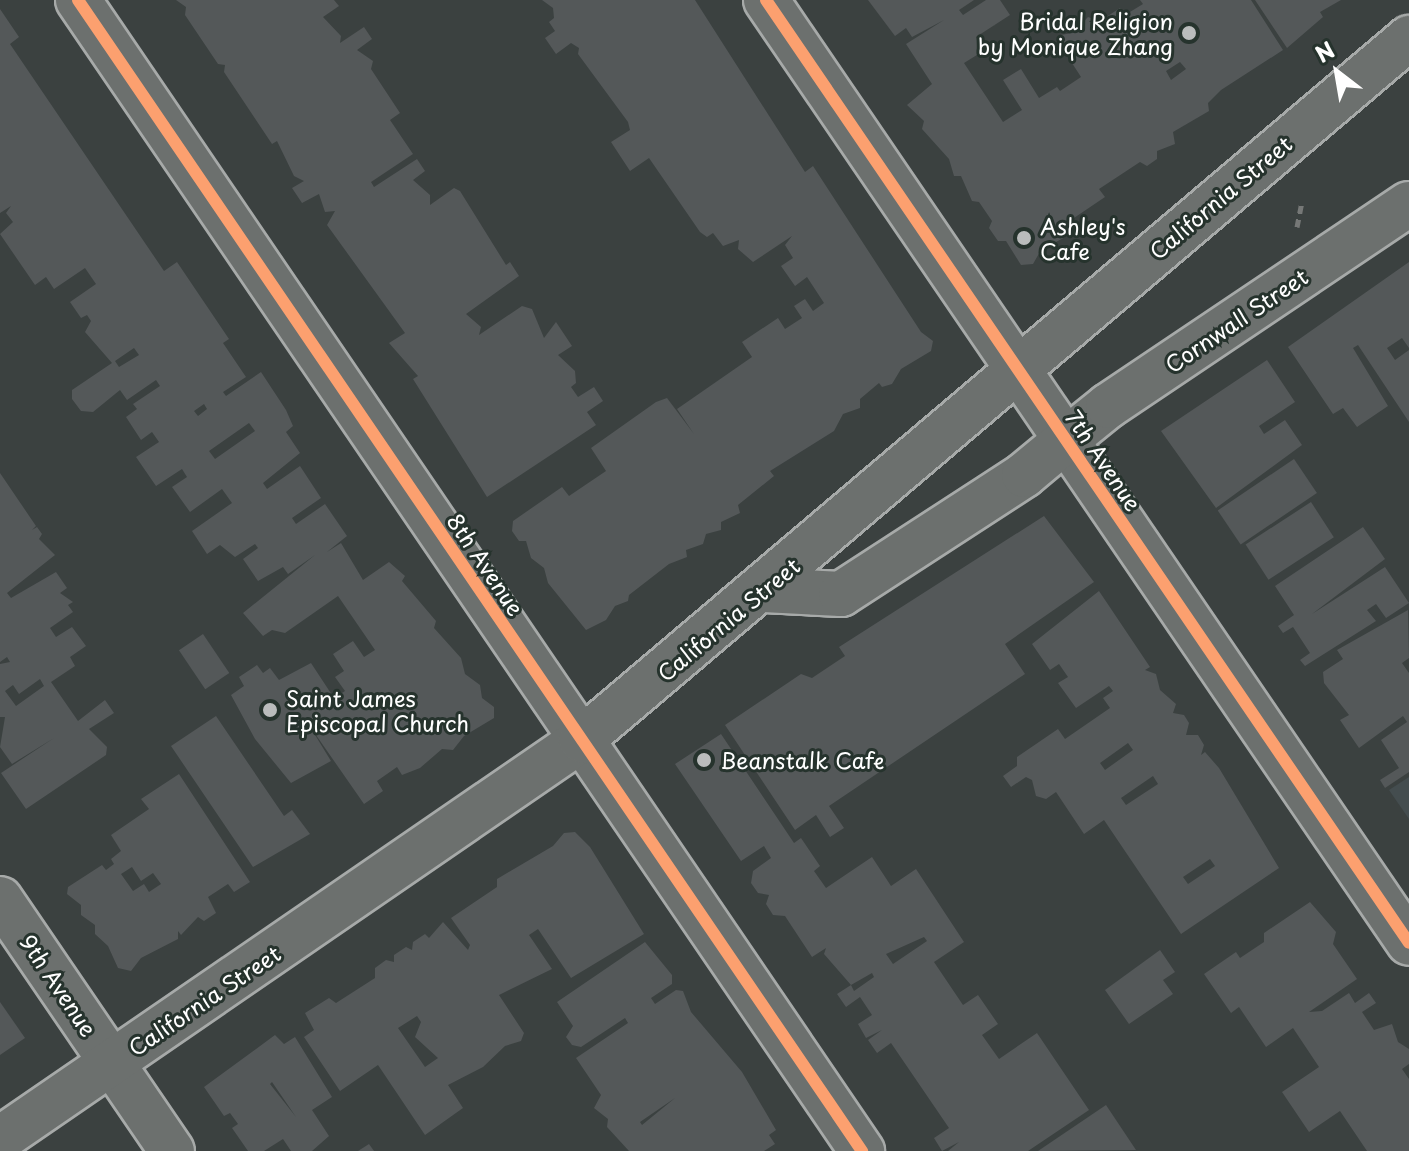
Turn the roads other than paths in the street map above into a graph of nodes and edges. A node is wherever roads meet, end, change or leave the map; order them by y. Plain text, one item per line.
1 (78, 0) edge
2 (766, 0) edge
3 (1409, 38) edge
4 (1409, 204) edge
5 (1017, 368) junction
6 (1066, 440) junction
7 (764, 590) junction
8 (581, 740) junction
9 (0, 899) edge
10 (1409, 943) edge
11 (112, 1063) junction
12 (0, 1139) edge
13 (172, 1151) edge
14 (862, 1151) edge

1 - 8 street, 8th Avenue
2 - 5 street, 7th Avenue
3 - 5 street, California Street
4 - 6 street, Cornwall Street
5 - 6 street, 7th Avenue
5 - 7 street, California Street
6 - 7 street, Cornwall Street
6 - 10 street, 7th Avenue
7 - 8 street, California Street
8 - 11 street, California Street
8 - 14 street, 8th Avenue
9 - 11 street, 9th Avenue
11 - 12 street, California Street
11 - 13 street, 9th Avenue

